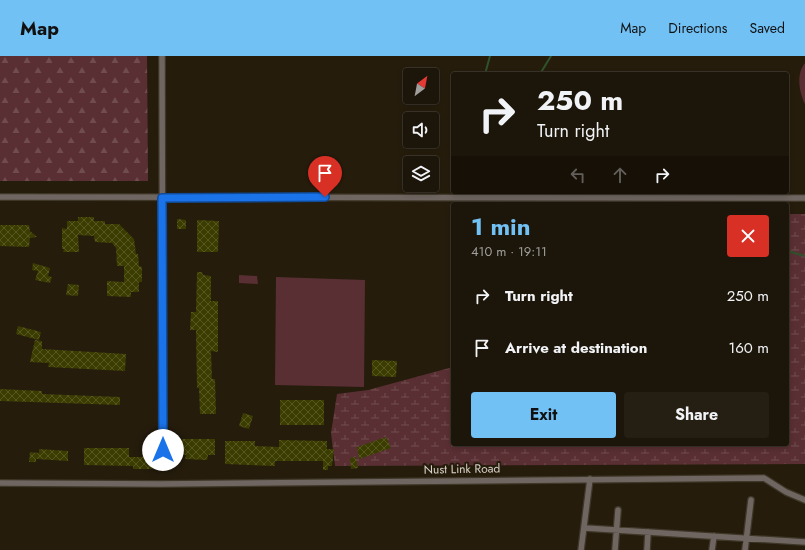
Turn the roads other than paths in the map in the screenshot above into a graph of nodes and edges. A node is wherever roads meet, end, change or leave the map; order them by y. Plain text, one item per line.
1 (162, 56) edge
2 (0, 197) edge
3 (162, 198) junction
4 (805, 198) edge
5 (163, 464) dead end
6 (590, 479) junction
7 (0, 483) edge
8 (751, 500) dead end
9 (805, 500) edge
10 (618, 510) dead end
11 (585, 528) junction
12 (617, 530) junction
13 (648, 532) junction
14 (714, 536) junction
15 (746, 538) junction
16 (805, 542) edge
17 (581, 550) edge
18 (615, 550) edge
19 (647, 550) edge
20 (712, 550) edge
21 (745, 550) edge

1 - 3 street
2 - 3 street
3 - 4 street
3 - 5 street
6 - 7 street, Nust Link Road
6 - 9 street, Nust Link Road
6 - 11 street
8 - 15 street
10 - 12 street
11 - 12 street
11 - 17 street
12 - 13 street
12 - 18 street
13 - 14 street
13 - 19 street
14 - 15 street
14 - 20 street
15 - 16 street
15 - 21 street

